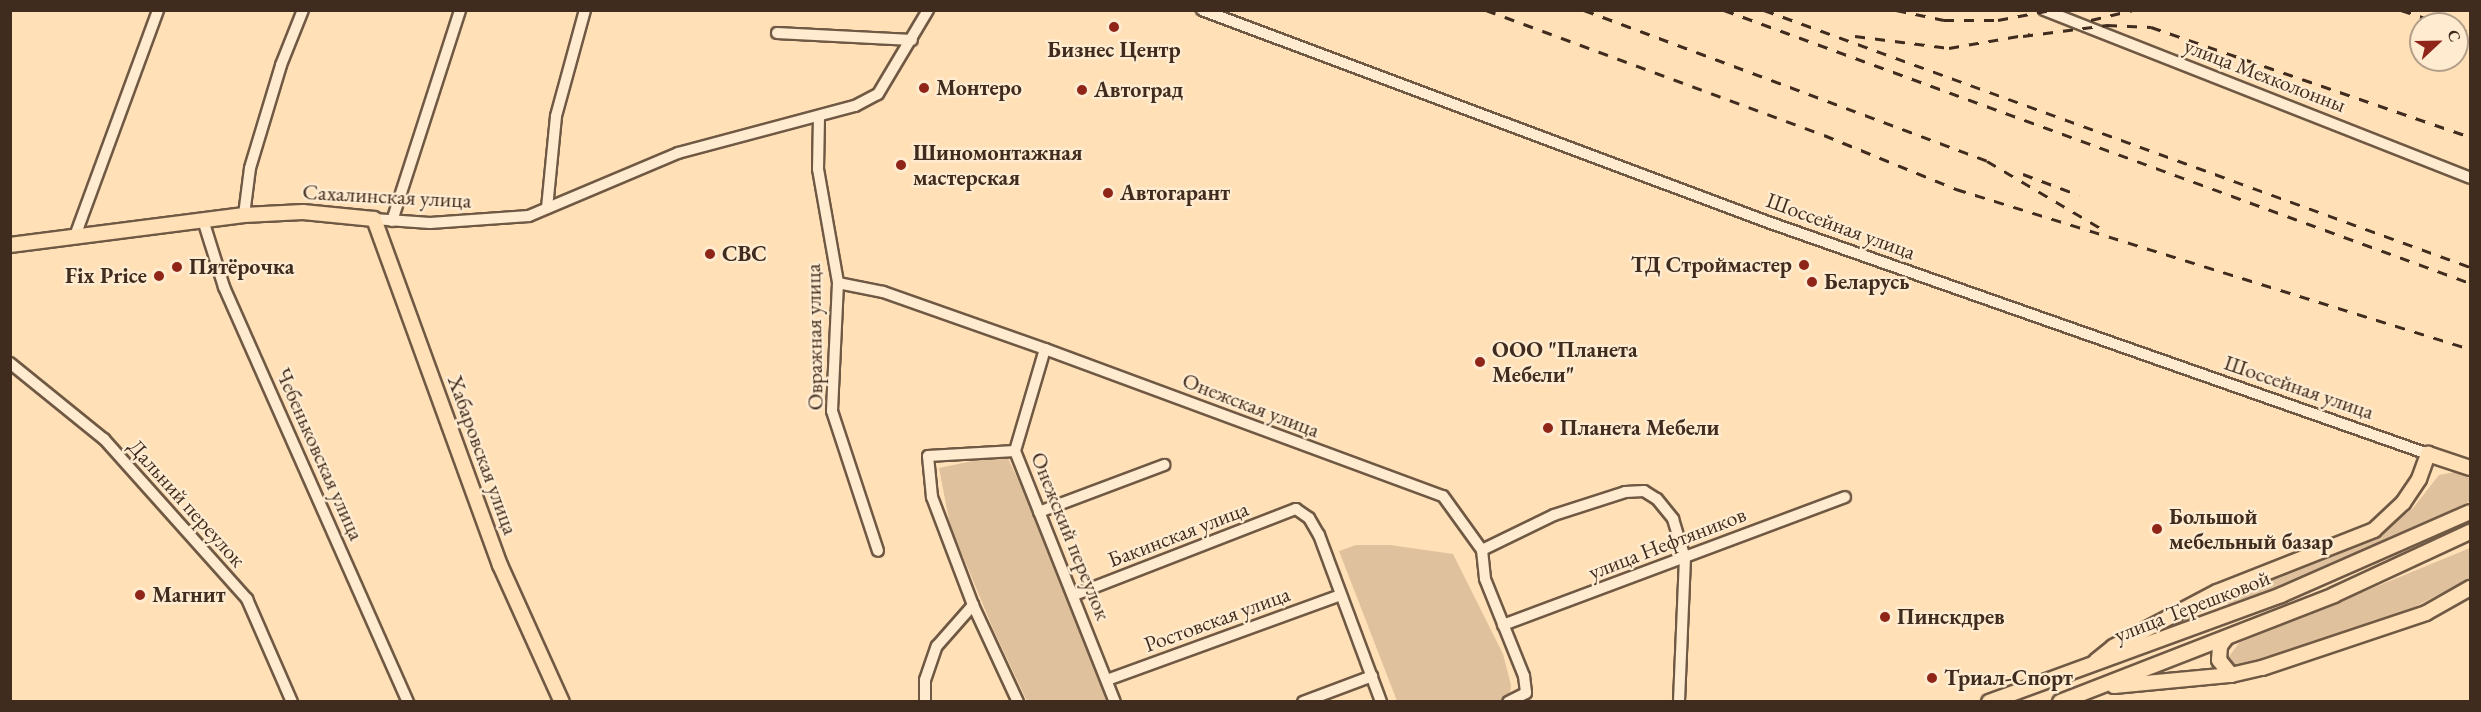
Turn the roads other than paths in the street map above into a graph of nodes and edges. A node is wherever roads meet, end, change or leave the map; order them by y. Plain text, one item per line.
1 (158, 10) edge
2 (303, 10) edge
3 (460, 10) edge
4 (585, 10) edge
5 (928, 10) edge
6 (1202, 10) edge
7 (2044, 10) edge
8 (777, 33) dead end
9 (912, 40) junction
10 (819, 117) junction
11 (2470, 178) edge
12 (547, 208) junction
13 (244, 215) junction
14 (374, 219) junction
15 (203, 220) junction
16 (392, 221) junction
17 (75, 236) junction
18 (10, 245) edge
19 (838, 283) junction
20 (1045, 349) junction
21 (10, 363) edge
22 (1015, 450) junction
23 (2428, 454) junction
24 (1164, 465) dead end
25 (2470, 468) edge
26 (1845, 497) dead end
27 (1039, 512) junction
28 (2470, 512) edge
29 (2470, 532) edge
30 (1482, 550) junction
31 (878, 551) dead end
32 (1685, 558) junction
33 (2470, 588) edge
34 (2217, 592) junction
35 (1074, 595) junction
36 (1340, 595) junction
37 (973, 605) junction
38 (2222, 618) junction
39 (1503, 625) junction
40 (2226, 638) junction
41 (2089, 667) junction
42 (2230, 675) junction
43 (1372, 676) junction
44 (2060, 677) junction
45 (1107, 680) junction
46 (2097, 687) junction
47 (2064, 700) edge
48 (292, 702) edge
49 (408, 702) edge
50 (562, 702) edge
51 (925, 702) edge
52 (1018, 702) edge
53 (1115, 702) edge
54 (1303, 702) edge
55 (1381, 702) edge
56 (1508, 702) edge
57 (1679, 702) edge
58 (1989, 702) edge

1 - 17 street
2 - 13 street
3 - 16 street
4 - 12 street
5 - 9 street
6 - 23 street, Шоссейная улица
7 - 11 street, улица Мехколонны
8 - 9 street
9 - 10 street
10 - 12 street, Сахалинская улица
10 - 19 street, Овражная улица
12 - 16 street, Сахалинская улица
13 - 14 main road, Сахалинская улица
13 - 15 main road, Сахалинская улица
14 - 16 street, Сахалинская улица
14 - 50 main road, Хабаровская улица
15 - 17 main road, Сахалинская улица
15 - 49 street, Чебеньковская улица
17 - 18 main road, Сахалинская улица
19 - 20 street, Онежская улица
19 - 31 street, Овражная улица
20 - 22 street, Онежский переулок
20 - 30 street, Онежская улица
21 - 48 street, Дальний переулок
22 - 27 street, Онежский переулок
22 - 37 street
23 - 25 main road, Шоссейная улица
23 - 34 main road
24 - 27 street
26 - 32 street, улица Нефтяников
27 - 35 street, Онежский переулок
28 - 38 main road, улица Терешковой
29 - 40 main road, улица Терешковой
30 - 32 street
30 - 39 street, Онежская улица
32 - 39 street, улица Нефтяников
32 - 57 street
33 - 42 main road
34 - 38 main road
34 - 41 main road
35 - 36 street, Бакинская улица
35 - 45 street, Онежский переулок
36 - 43 street
36 - 45 street, Ростовская улица
37 - 51 street
37 - 52 street
38 - 41 main road, улица Терешковой
39 - 56 street, Онежская улица
40 - 42 main road
40 - 46 main road, улица Терешковой
41 - 44 main road, улица Терешковой
42 - 46 main road
43 - 54 street
43 - 55 street
44 - 47 main road
44 - 58 main road, улица Терешковой
45 - 53 street, Онежский переулок
46 - 47 main road, улица Терешковой

